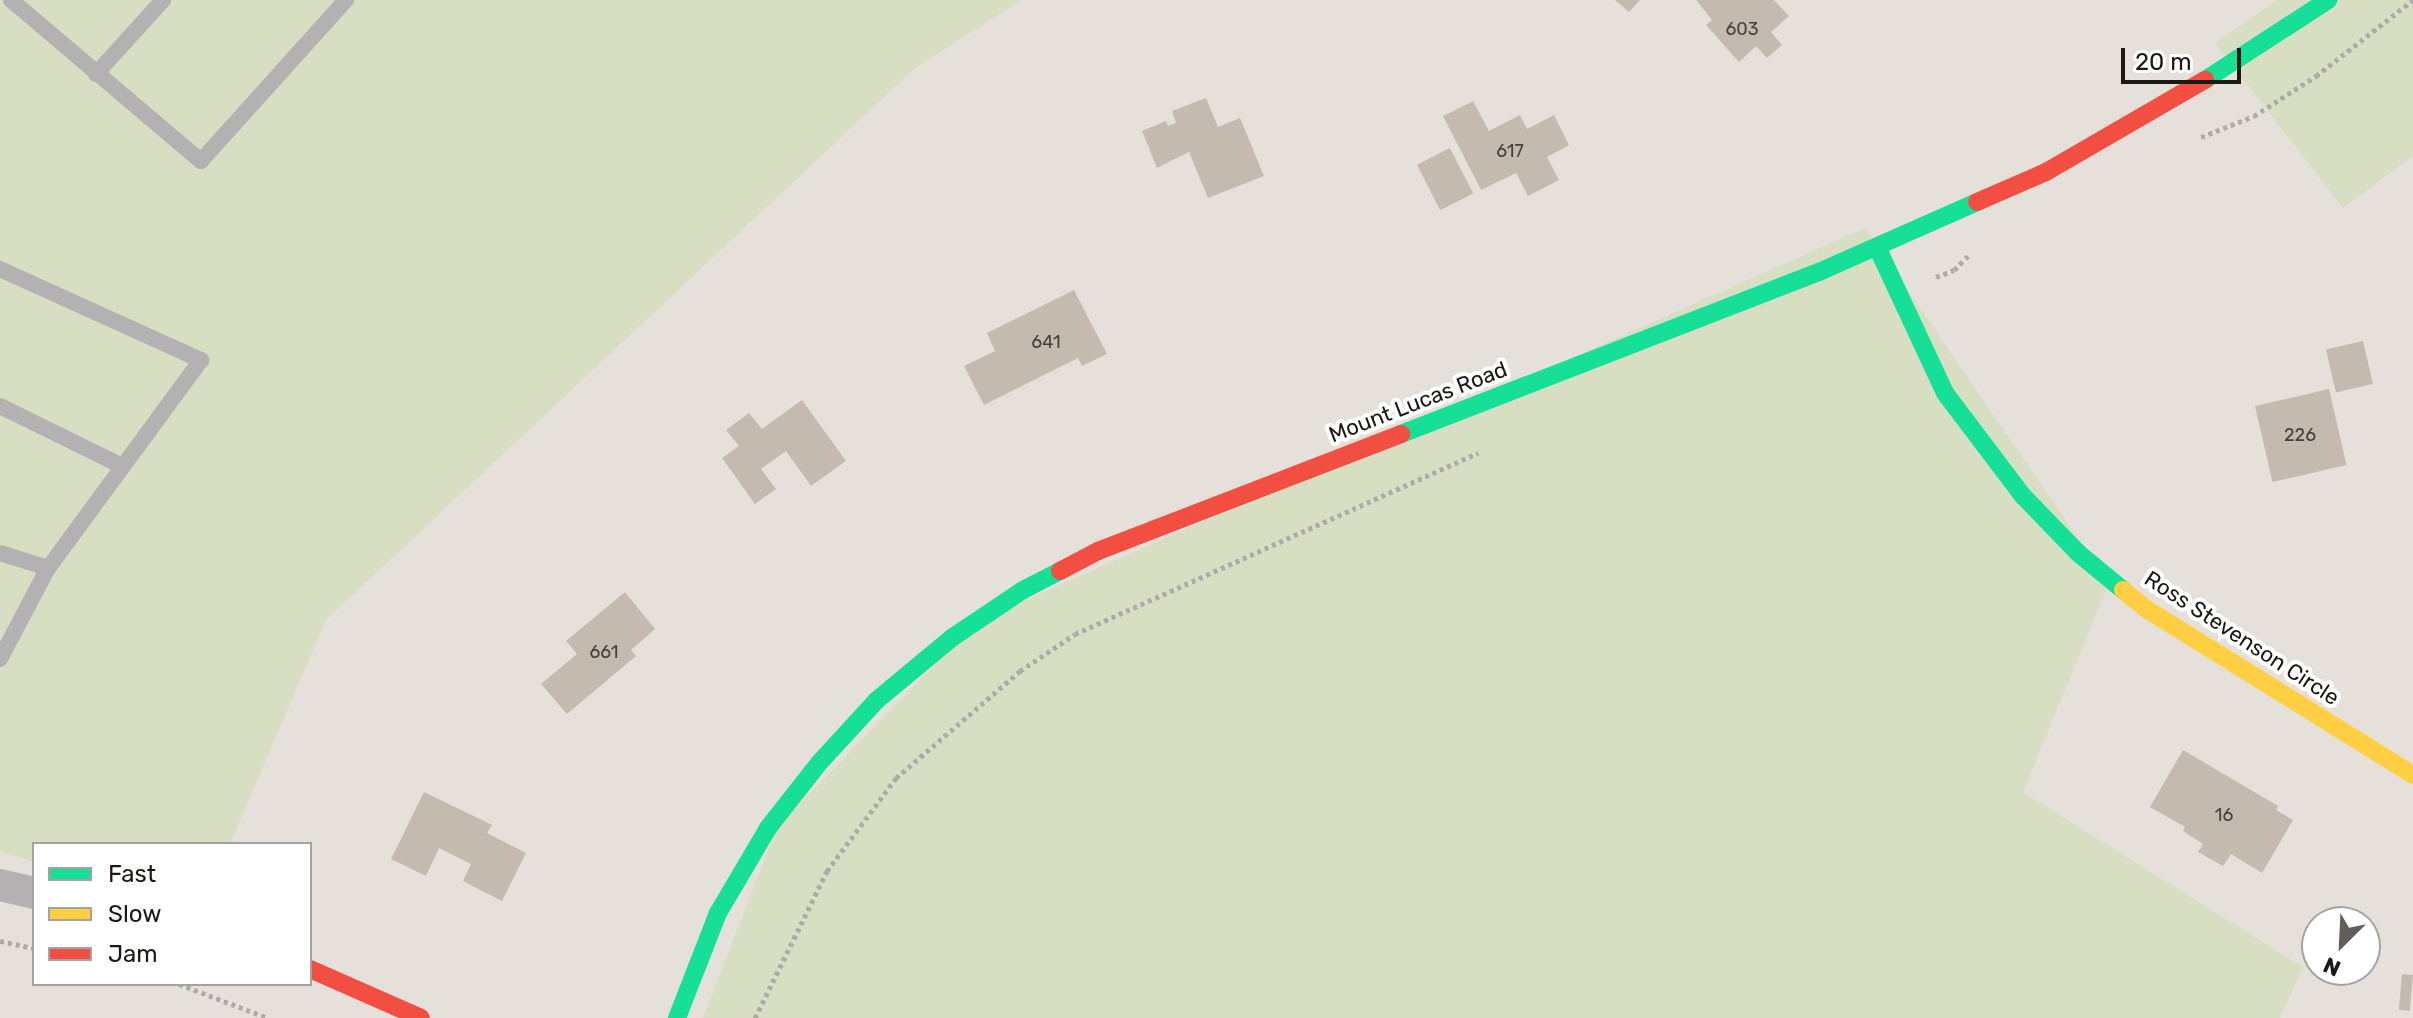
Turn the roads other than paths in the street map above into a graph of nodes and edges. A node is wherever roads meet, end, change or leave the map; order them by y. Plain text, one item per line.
1 (11, 0) edge
2 (163, 0) edge
3 (346, 0) edge
4 (2328, 0) edge
5 (2287, 12) edge
6 (96, 74) junction
7 (1877, 247) junction
8 (0, 269) edge
9 (0, 406) edge
10 (122, 466) junction
11 (0, 553) edge
12 (48, 568) junction
13 (0, 659) edge
14 (2413, 775) edge
15 (0, 885) edge
16 (32, 893) edge
17 (312, 970) edge
18 (421, 1018) edge
19 (677, 1018) edge

1 - 6 lane
2 - 6 lane
3 - 6 lane
4 - 5 street, Mount Lucas Road
5 - 7 street, Mount Lucas Road
7 - 14 street, Ross Stevenson Circle
7 - 19 street, Mount Lucas Road
8 - 10 lane
9 - 10 lane
10 - 12 lane
11 - 12 lane
12 - 13 lane
15 - 16 street
17 - 18 street

